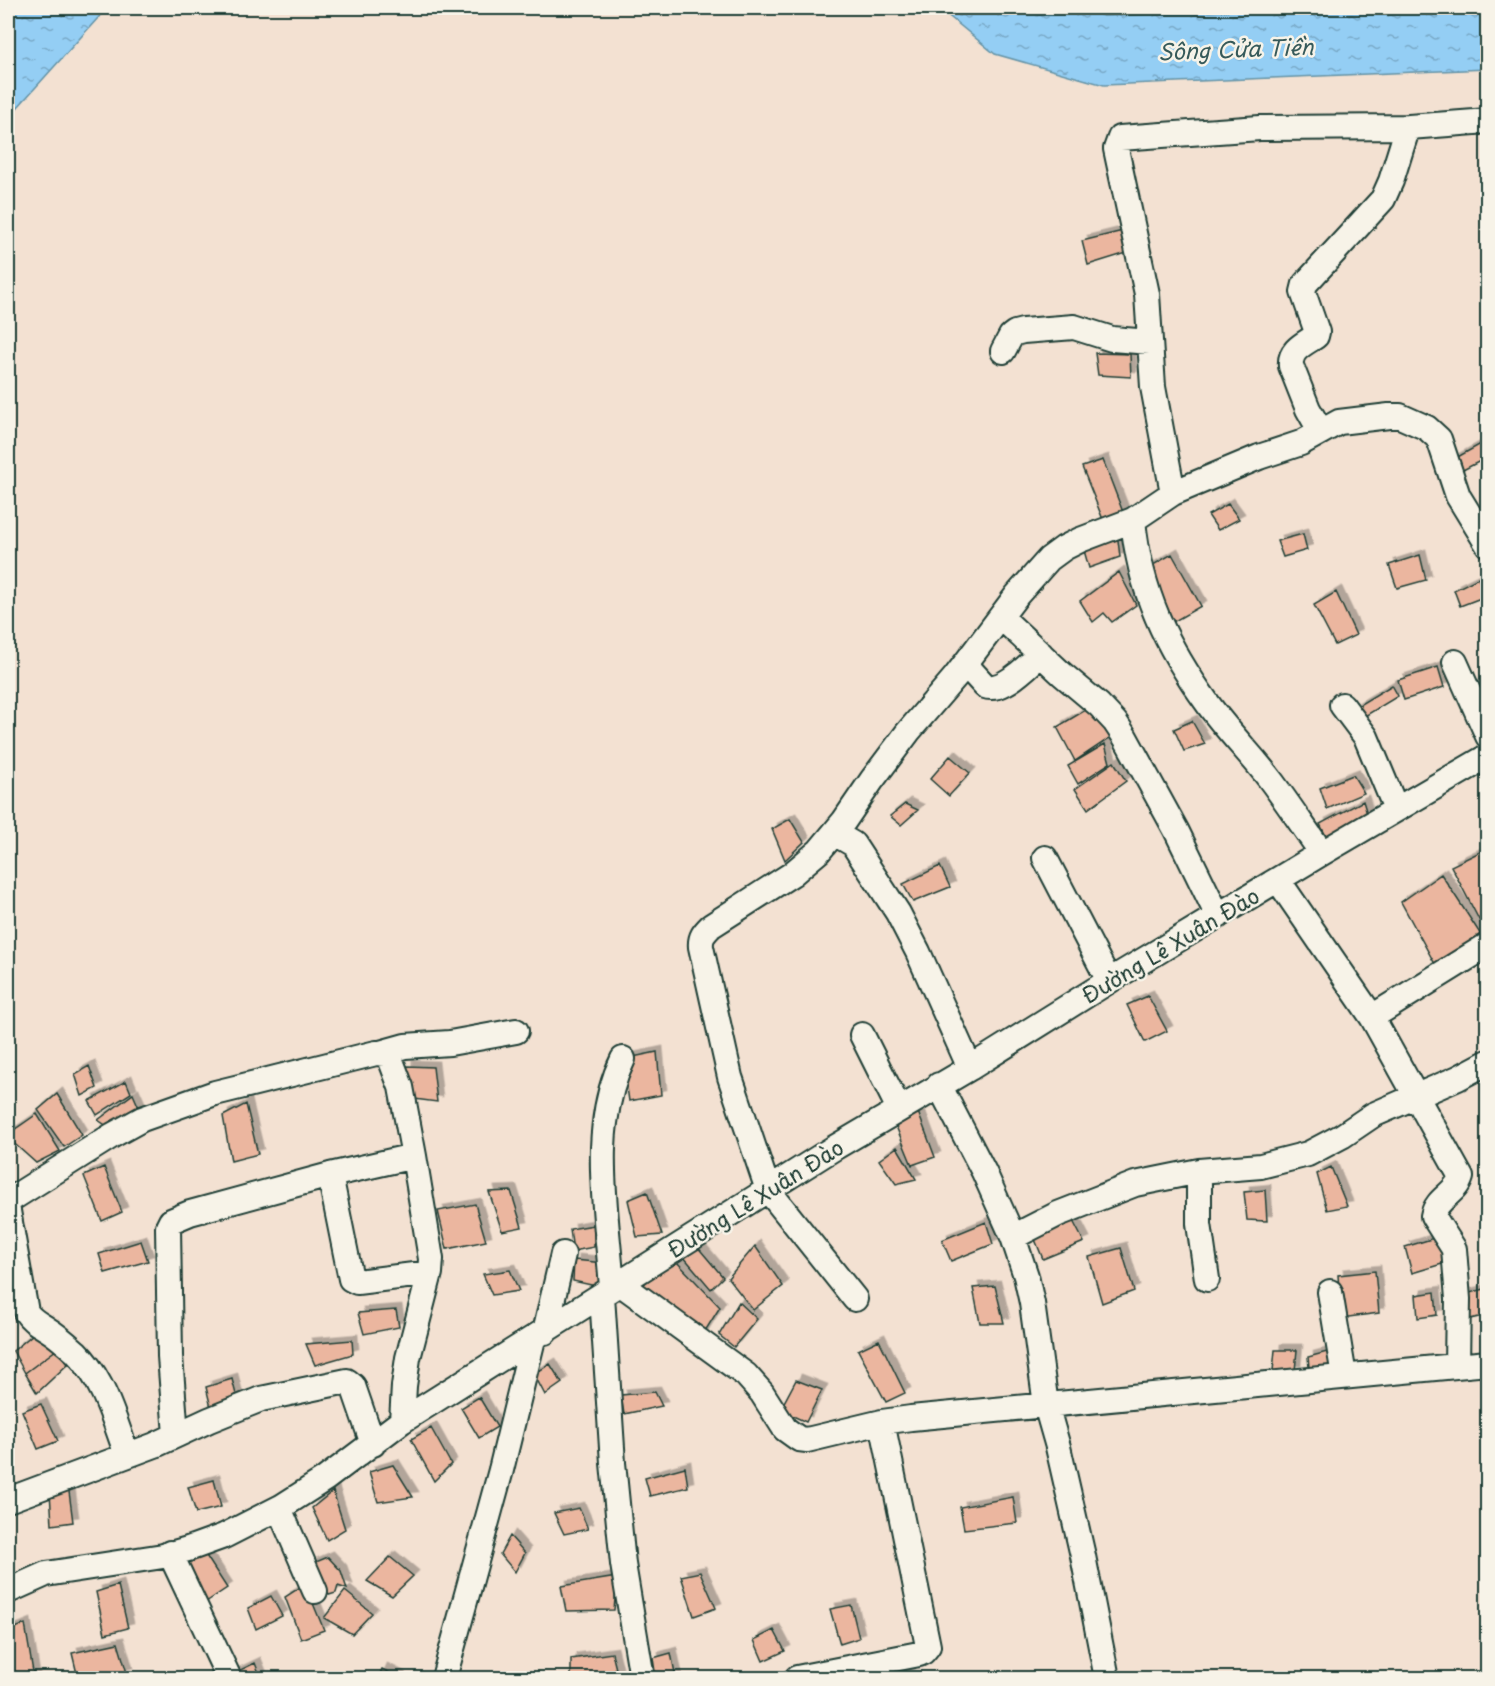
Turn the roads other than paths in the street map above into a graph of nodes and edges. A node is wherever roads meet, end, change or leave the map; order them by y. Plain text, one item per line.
1 (1488, 121) edge
2 (1409, 127) junction
3 (1150, 342) junction
4 (1003, 351) dead end
5 (1321, 432) junction
6 (1173, 493) junction
7 (1133, 520) junction
8 (1488, 545) edge
9 (1002, 618) junction
10 (1041, 654) junction
11 (1455, 662) dead end
12 (966, 664) junction
13 (1342, 705) dead end
14 (1486, 755) edge
15 (1396, 809) junction
16 (834, 832) junction
17 (1322, 853) junction
18 (1046, 858) dead end
19 (1278, 880) junction
20 (1218, 916) junction
21 (1488, 945) edge
22 (1109, 981) junction
23 (1372, 1017) junction
24 (516, 1030) dead end
25 (862, 1035) dead end
26 (380, 1053) junction
27 (623, 1059) dead end
28 (1488, 1062) edge
29 (970, 1068) junction
30 (939, 1085) junction
31 (1416, 1097) junction
32 (899, 1109) junction
33 (414, 1156) junction
34 (1199, 1171) junction
35 (330, 1175) junction
36 (768, 1190) junction
37 (8, 1201) edge
38 (8, 1211) edge
39 (1012, 1237) junction
40 (564, 1254) dead end
41 (430, 1273) junction
42 (1207, 1279) dead end
43 (612, 1289) junction
44 (1330, 1292) dead end
45 (855, 1299) dead end
46 (539, 1336) junction
47 (1488, 1363) edge
48 (1457, 1365) junction
49 (1344, 1377) junction
50 (1046, 1405) junction
51 (402, 1421) junction
52 (882, 1422) junction
53 (176, 1435) junction
54 (373, 1444) junction
55 (126, 1455) junction
56 (8, 1500) edge
57 (279, 1508) junction
58 (170, 1553) junction
59 (8, 1591) edge
60 (315, 1591) dead end
61 (851, 1673) edge
62 (230, 1678) edge
63 (444, 1678) edge
64 (642, 1678) edge
65 (797, 1678) edge
66 (1107, 1678) edge

1 - 2 street
2 - 3 street
2 - 5 street
3 - 4 street
3 - 6 street
5 - 6 street
5 - 8 street
6 - 7 street
7 - 9 street
7 - 17 street
9 - 10 street
9 - 12 street
10 - 12 street
10 - 20 street
11 - 14 street
12 - 16 street
13 - 15 street
14 - 15 street, Đường Lê Xuân Đào
15 - 17 street, Đường Lê Xuân Đào
16 - 29 street
16 - 36 street
17 - 19 street, Đường Lê Xuân Đào
18 - 22 street
19 - 20 street, Đường Lê Xuân Đào
19 - 23 street
20 - 22 street, Đường Lê Xuân Đào
21 - 23 street
22 - 29 street, Đường Lê Xuân Đào
23 - 31 street
24 - 26 street
25 - 32 street
26 - 33 street
26 - 37 street
27 - 43 street
28 - 31 street
29 - 30 street, Đường Lê Xuân Đào
30 - 32 street, Đường Lê Xuân Đào
30 - 39 street
31 - 34 street
31 - 48 street
32 - 36 street, Đường Lê Xuân Đào
33 - 35 street
33 - 41 street
34 - 39 street
34 - 42 street
35 - 41 street
35 - 53 street
36 - 43 street, Đường Lê Xuân Đào
36 - 45 street
38 - 55 street
39 - 50 street
40 - 46 street
41 - 51 street
43 - 46 street, Đường Lê Xuân Đào
43 - 52 street
43 - 64 street
44 - 49 street
46 - 51 street, Đường Lê Xuân Đào
46 - 63 street
47 - 48 street
48 - 49 street
49 - 50 street
50 - 52 street
50 - 66 street
51 - 54 street, Đường Lê Xuân Đào
52 - 61 street
53 - 54 street
53 - 55 street
54 - 57 street, Đường Lê Xuân Đào
55 - 56 street
57 - 58 street, Đường Lê Xuân Đào
57 - 60 street
58 - 59 street, Đường Lê Xuân Đào
58 - 62 street
61 - 65 street

